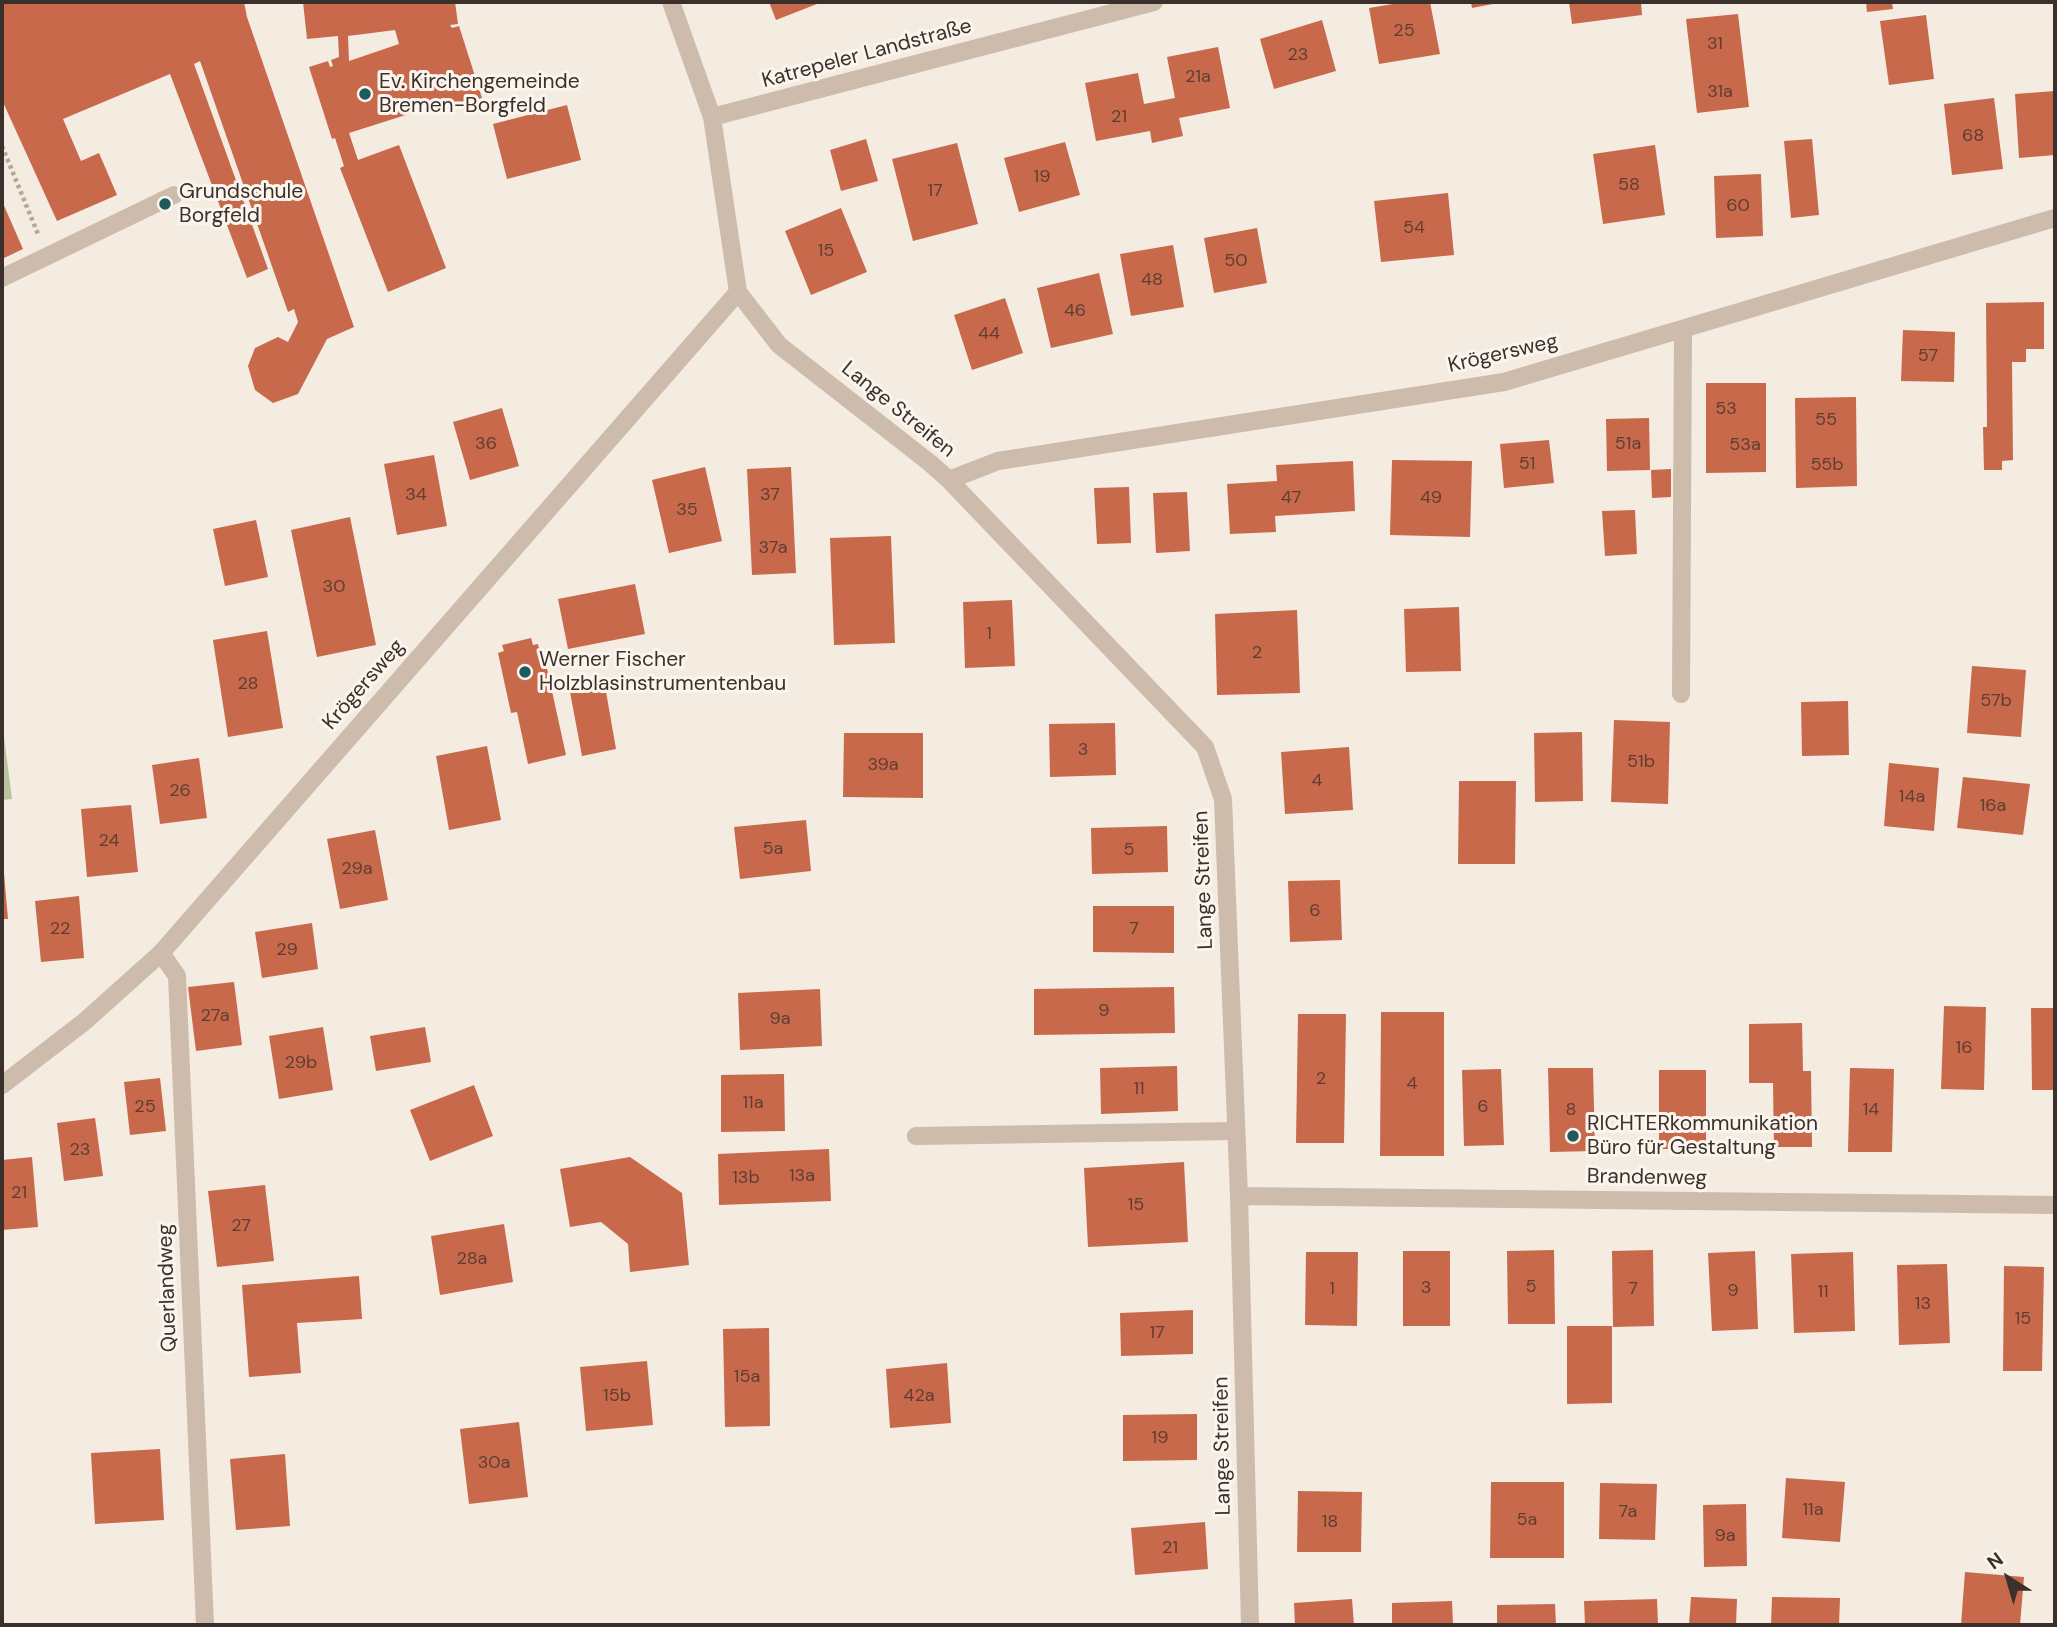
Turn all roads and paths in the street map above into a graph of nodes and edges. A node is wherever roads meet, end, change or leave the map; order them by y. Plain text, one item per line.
1 (671, 2) edge
2 (1154, 2) edge
3 (712, 117) junction
4 (2, 146) edge
5 (174, 195) dead end
6 (2055, 218) edge
7 (47, 257) junction
8 (2, 278) edge
9 (738, 292) junction
10 (1683, 329) junction
11 (949, 481) junction
12 (1681, 694) dead end
13 (161, 953) junction
14 (2, 1084) edge
15 (1236, 1130) junction
16 (916, 1136) dead end
17 (1239, 1196) junction
18 (2055, 1205) edge
19 (205, 1625) edge
20 (1251, 1625) edge

1 - 3 street
2 - 3 street, Katrepeler Landstraße
3 - 9 street
4 - 7 path
5 - 7 street
6 - 10 street, Krögersweg
7 - 8 street
9 - 11 street, Lange Streifen
9 - 13 street, Krögersweg
10 - 11 street, Krögersweg
10 - 12 street
11 - 15 street, Lange Streifen
13 - 14 street, Krögersweg
13 - 19 street, Querlandweg
15 - 16 street
15 - 17 street, Lange Streifen
17 - 18 street, Brandenweg
17 - 20 street, Lange Streifen

